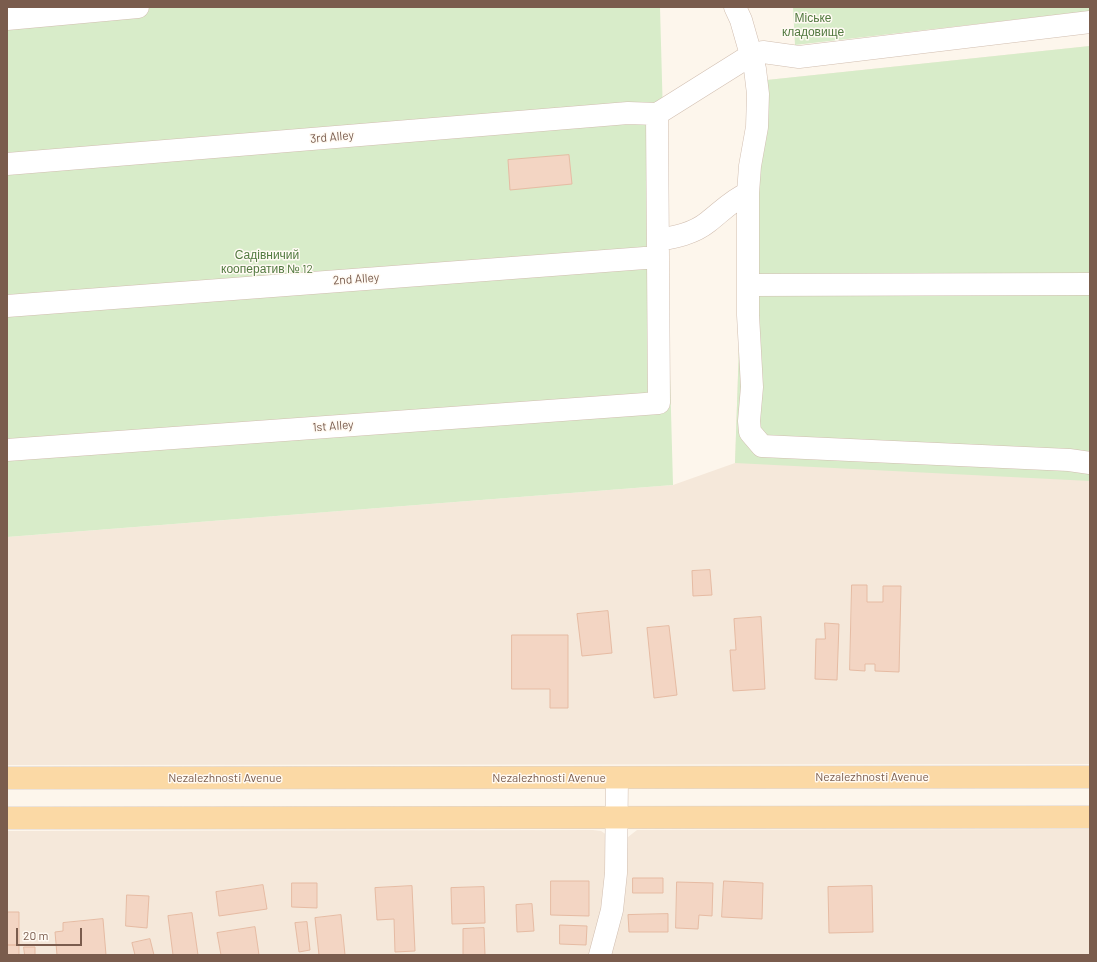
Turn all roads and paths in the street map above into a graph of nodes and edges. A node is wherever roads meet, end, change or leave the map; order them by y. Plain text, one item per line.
1 (138, 7) edge
2 (735, 7) edge
3 (7, 18) edge
4 (1090, 22) edge
5 (751, 56) junction
6 (657, 114) junction
7 (7, 164) edge
8 (748, 193) junction
9 (658, 248) junction
10 (1090, 284) edge
11 (748, 285) junction
12 (7, 306) edge
13 (7, 450) edge
14 (1090, 463) edge
15 (1090, 777) edge
16 (7, 778) edge
17 (617, 778) junction
18 (617, 817) junction
19 (1090, 817) edge
20 (7, 818) edge
21 (600, 955) edge

1 - 3 street
2 - 5 street
4 - 5 street
5 - 6 street
5 - 8 street
6 - 7 street, 3rd Alley
6 - 9 street
8 - 9 street, 2nd Alley
8 - 11 street
9 - 12 street, 2nd Alley
9 - 13 street, 1st Alley
10 - 11 street
11 - 14 street
15 - 17 main road, Nezalezhnosti Avenue
16 - 17 main road, Nezalezhnosti Avenue
17 - 18 street
18 - 19 main road
18 - 20 main road
18 - 21 street

